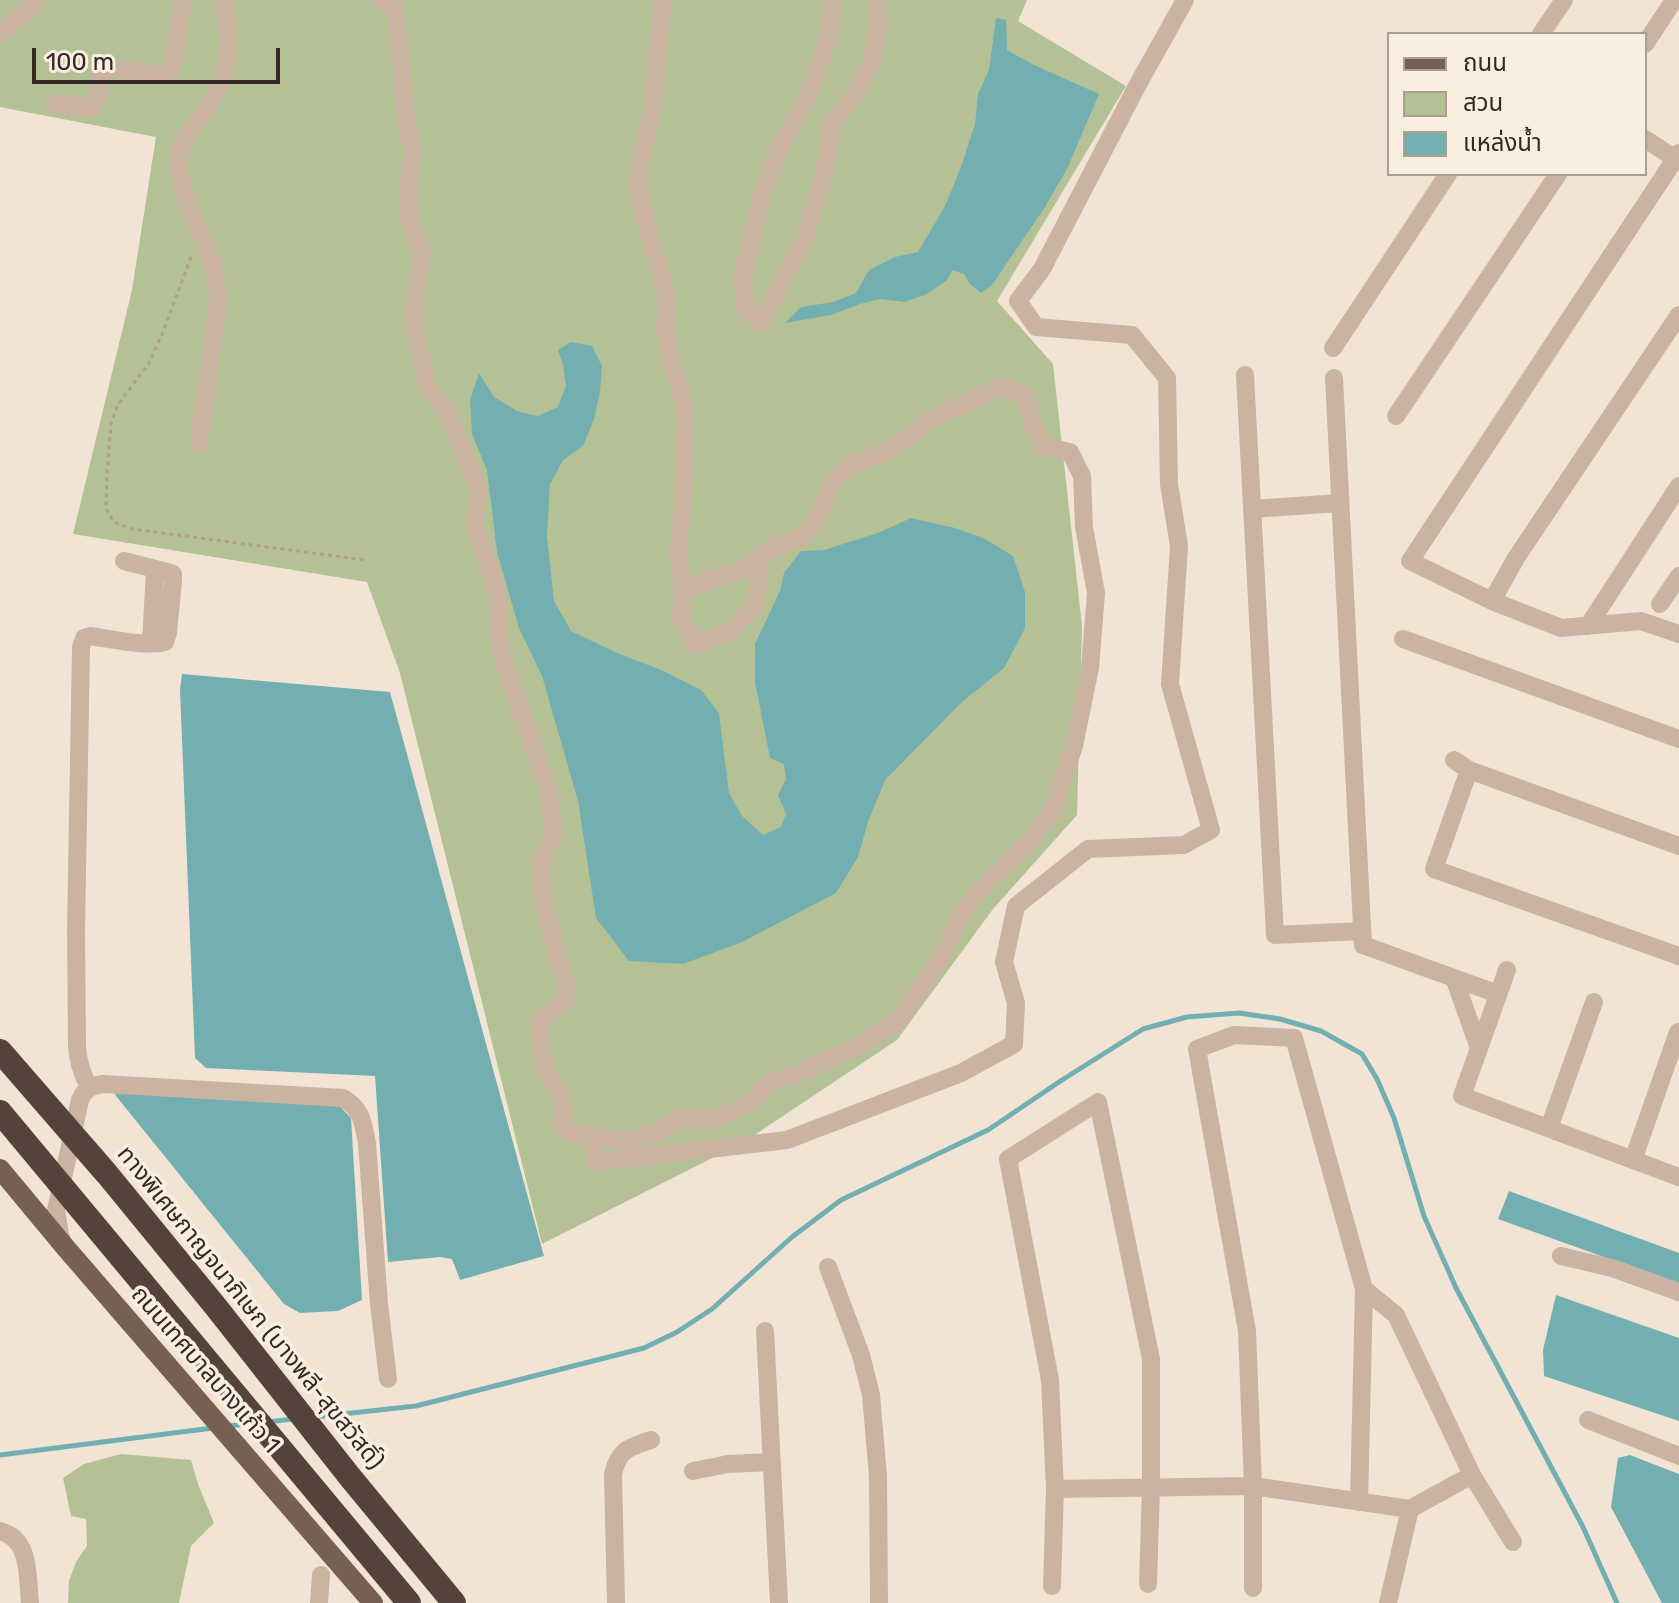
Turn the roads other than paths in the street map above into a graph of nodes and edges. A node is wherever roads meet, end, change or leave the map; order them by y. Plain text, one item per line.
1 (34, 0) edge
2 (183, 0) edge
3 (224, 0) edge
4 (380, 0) edge
5 (663, 0) edge
6 (832, 0) edge
7 (876, 0) edge
8 (1185, 0) edge
9 (1564, 0) edge
10 (1674, 0) edge
11 (1542, 32) edge
12 (0, 33) edge
13 (1647, 41) edge
14 (55, 103) dead end
15 (1647, 140) edge
16 (1678, 158) edge
17 (1447, 176) edge
18 (1557, 176) edge
19 (1679, 315) edge
20 (1333, 348) dead end
21 (1245, 375) dead end
22 (1334, 378) dead end
23 (1396, 416) dead end
24 (199, 444) dead end
25 (1679, 486) edge
26 (1340, 503) junction
27 (1252, 509) junction
28 (761, 557) junction
29 (124, 561) dead end
30 (1679, 576) edge
31 (683, 592) junction
32 (1492, 601) junction
33 (1660, 604) dead end
34 (1588, 626) junction
35 (1679, 634) edge
36 (1403, 639) dead end
37 (1679, 739) edge
38 (1679, 846) edge
39 (1362, 931) junction
40 (1679, 956) edge
41 (1507, 970) dead end
42 (1454, 978) junction
43 (1498, 994) junction
44 (1594, 1002) dead end
45 (1678, 1032) edge
46 (1479, 1048) junction
47 (0, 1051) edge
48 (89, 1087) junction
49 (0, 1112) edge
50 (1549, 1128) junction
51 (589, 1136) junction
52 (1633, 1160) junction
53 (0, 1169) edge
54 (1679, 1177) edge
55 (65, 1247) junction
56 (1561, 1256) dead end
57 (828, 1267) dead end
58 (1364, 1289) junction
59 (1679, 1292) edge
60 (765, 1331) dead end
61 (388, 1379) dead end
62 (1588, 1420) dead end
63 (651, 1440) dead end
64 (1679, 1456) edge
65 (772, 1462) junction
66 (693, 1471) dead end
67 (1472, 1475) junction
68 (1253, 1486) junction
69 (1151, 1487) junction
70 (1055, 1489) junction
71 (1359, 1502) junction
72 (1410, 1509) junction
73 (0, 1531) edge
74 (1513, 1542) dead end
75 (321, 1575) dead end
76 (1148, 1584) dead end
77 (1052, 1586) dead end
78 (1253, 1588) dead end
79 (30, 1603) edge
80 (319, 1603) edge
81 (373, 1603) edge
82 (409, 1603) edge
83 (454, 1603) edge
84 (616, 1603) edge
85 (779, 1603) edge
86 (879, 1603) edge
87 (1388, 1603) edge

1 - 12 street
2 - 14 street
3 - 24 street
4 - 51 street
5 - 31 street
6 - 7 street
8 - 51 street
9 - 11 street
10 - 13 street
15 - 16 street
16 - 32 street
17 - 20 street
18 - 23 street
19 - 32 street
21 - 27 street
22 - 26 street
25 - 34 street
26 - 27 street
26 - 39 street
27 - 39 street
28 - 31 street
28 - 31 street
28 - 51 street
29 - 48 street
30 - 33 street
32 - 34 street
34 - 35 street
36 - 37 street
38 - 40 street
39 - 42 street
41 - 43 street
42 - 43 street
42 - 46 street
43 - 46 street
44 - 50 street
45 - 52 street
46 - 50 street
47 - 83 highway, ทางพิเศษกาญจนาภิเษก (บางพลี-สุขสวัสดิ์), bridge
48 - 55 street
48 - 61 street
49 - 82 highway, bridge
50 - 52 street
52 - 54 street
53 - 55 main road, ถนนเทศบาลบางแก้ว 1
55 - 81 main road, ถนนเทศบาลบางแก้ว 1
56 - 59 street
57 - 86 street
58 - 67 street
58 - 68 street
58 - 71 street
60 - 65 street
62 - 64 street
63 - 84 street
65 - 66 street
65 - 85 street
67 - 72 street
67 - 74 street
68 - 69 street
68 - 71 street
68 - 78 street
69 - 70 street
69 - 70 street
69 - 76 street
70 - 77 street
71 - 72 street
72 - 87 street
73 - 79 street
75 - 80 street

